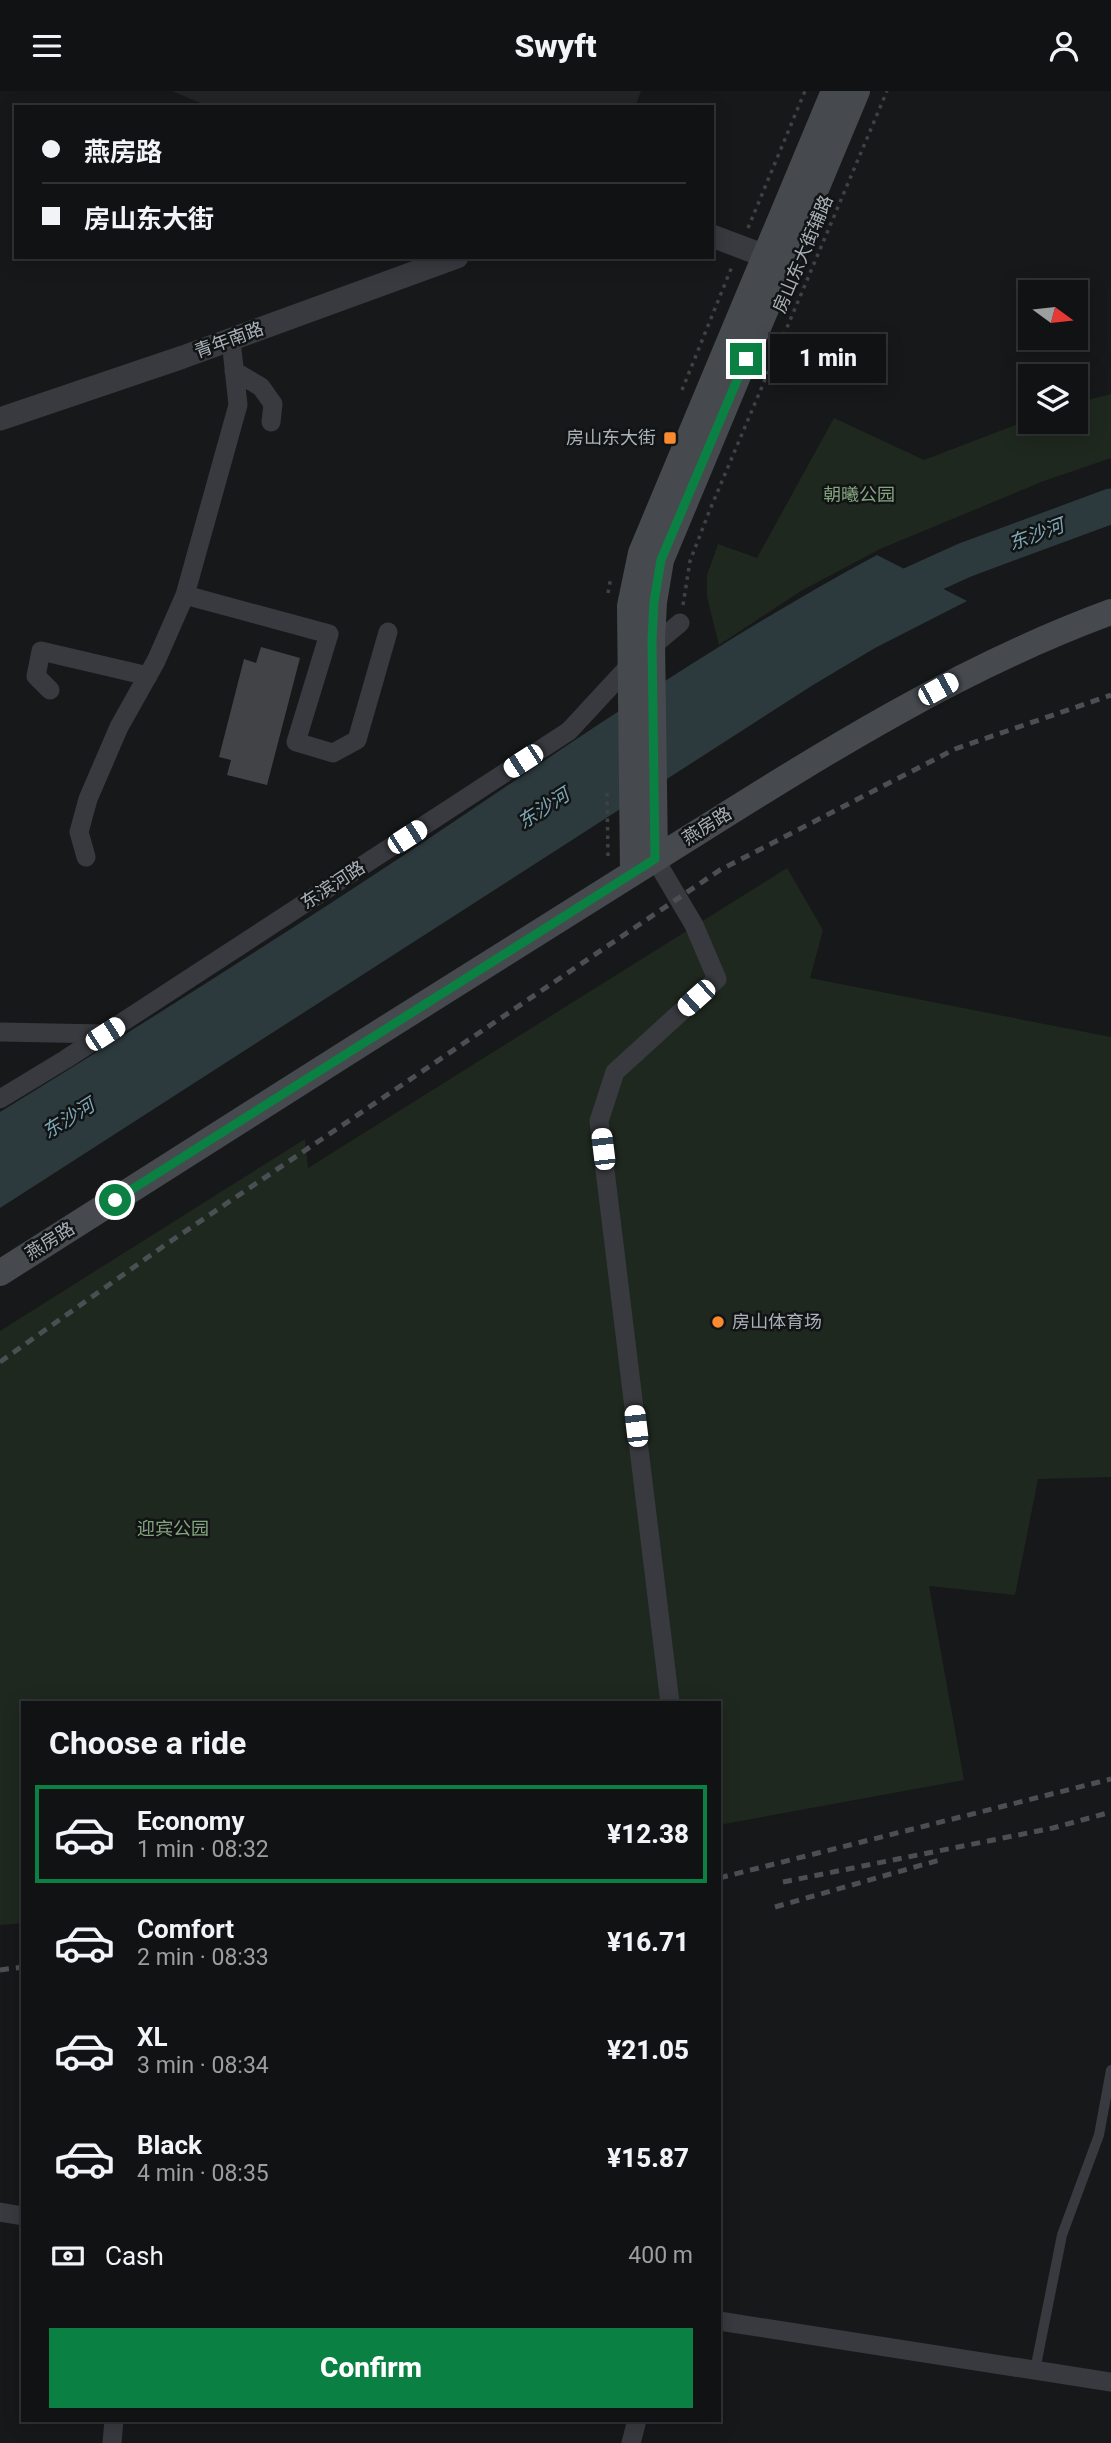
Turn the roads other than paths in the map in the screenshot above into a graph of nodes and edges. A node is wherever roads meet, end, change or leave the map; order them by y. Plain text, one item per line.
1 (834, 91) edge
2 (858, 91) edge
3 (714, 237) edge
4 (452, 259) edge
5 (776, 259) junction
6 (231, 340) junction
7 (234, 371) junction
8 (0, 419) edge
9 (271, 422) dead end
10 (185, 594) junction
11 (1111, 612) edge
12 (680, 623) road end
13 (388, 632) dead end
14 (653, 646) junction
15 (631, 664) junction
16 (148, 676) junction
17 (642, 687) junction
18 (50, 690) dead end
19 (643, 827) junction
20 (86, 857) dead end
21 (655, 859) junction
22 (633, 873) junction
23 (0, 1033) edge
24 (105, 1034) junction
25 (0, 1099) edge
26 (0, 1273) edge
27 (670, 1701) edge
28 (1111, 2070) edge
29 (0, 2213) edge
30 (21, 2216) edge
31 (721, 2321) edge
32 (1035, 2370) junction
33 (1111, 2382) edge
34 (114, 2422) edge
35 (636, 2422) edge
36 (112, 2443) edge
37 (631, 2443) edge

1 - 5 main road
2 - 5 main road
3 - 5 street
4 - 6 street, 青年南路
5 - 14 main road
5 - 15 main road
6 - 7 street
6 - 8 street, 青年南路
7 - 9 street
7 - 10 street
10 - 13 street
10 - 16 street
11 - 21 main road, 燕房路
12 - 14 street, 东滨河路
14 - 15 street, 东滨河路
14 - 17 main road
15 - 17 main road
15 - 24 street, 东滨河路
16 - 18 street
16 - 20 street
17 - 19 main road
19 - 21 main road
19 - 22 main road
21 - 22 main road, 燕房路
21 - 27 street
22 - 26 main road, 燕房路
23 - 24 street
24 - 25 street, 东滨河路
28 - 32 lane
29 - 30 street
31 - 32 street
32 - 33 street
34 - 36 street
35 - 37 street

